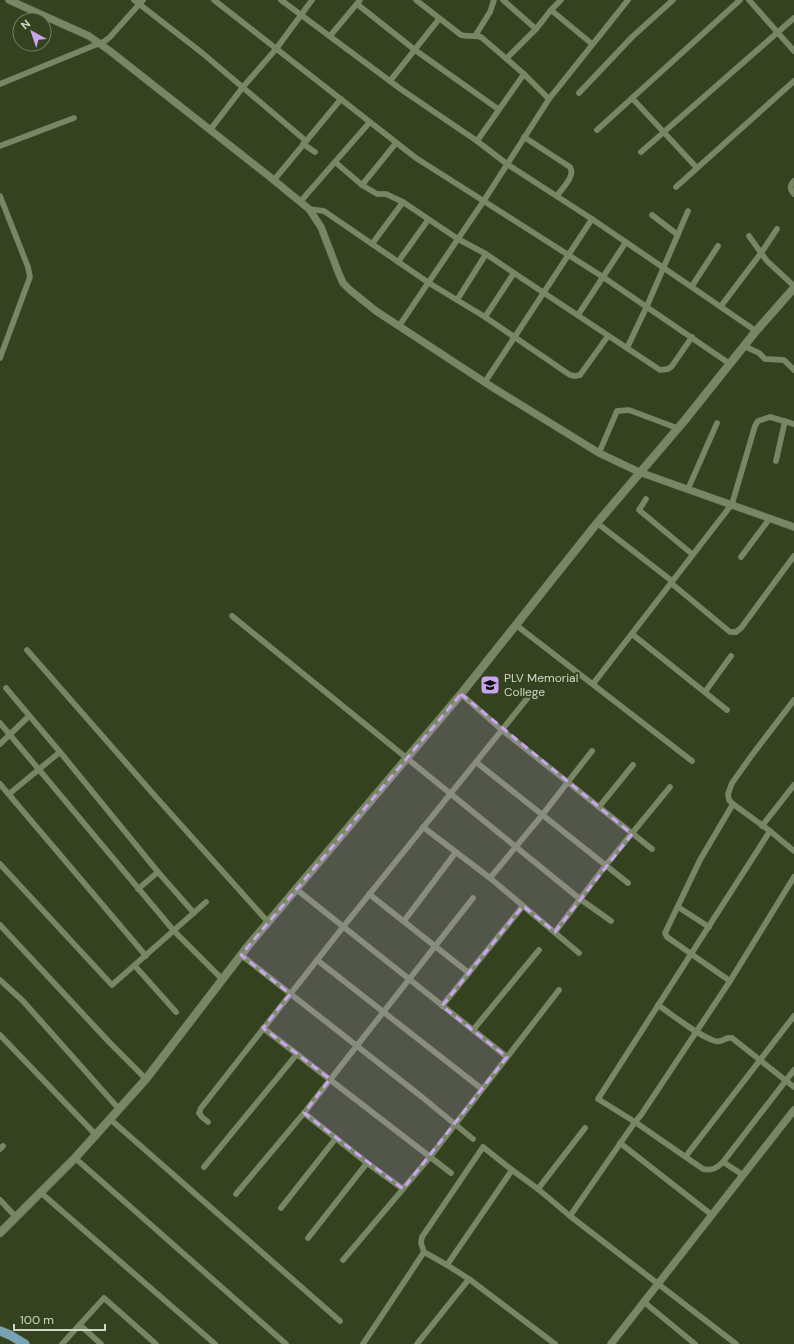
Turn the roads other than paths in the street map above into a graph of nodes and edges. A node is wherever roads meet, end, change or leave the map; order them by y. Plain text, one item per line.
1 (9, 0) edge
2 (214, 0) edge
3 (281, 0) edge
4 (312, 0) edge
5 (494, 0) edge
6 (503, 0) edge
7 (561, 0) edge
8 (628, 0) edge
9 (673, 0) edge
10 (740, 0) edge
11 (749, 0) edge
12 (139, 1) edge
13 (419, 1) edge
14 (359, 2) edge
15 (551, 10) junction
16 (301, 15) junction
17 (794, 18) edge
18 (439, 19) junction
19 (536, 29) junction
20 (778, 32) junction
21 (330, 36) junction
22 (475, 36) junction
23 (100, 44) junction
24 (592, 44) junction
25 (276, 48) junction
26 (414, 50) junction
27 (794, 50) edge
28 (507, 58) junction
29 (524, 74) junction
30 (390, 81) junction
31 (794, 81) edge
32 (0, 84) edge
33 (243, 87) junction
34 (579, 93) dead end
35 (632, 98) junction
36 (341, 99) junction
37 (549, 99) junction
38 (498, 110) junction
39 (74, 118) dead end
40 (369, 123) junction
41 (210, 130) junction
42 (597, 130) dead end
43 (664, 132) junction
44 (524, 137) junction
45 (477, 141) junction
46 (305, 143) junction
47 (396, 143) junction
48 (0, 146) edge
49 (315, 152) dead end
50 (641, 152) dead end
51 (335, 162) junction
52 (507, 164) junction
53 (697, 168) junction
54 (274, 180) junction
55 (794, 181) edge
56 (362, 184) junction
57 (676, 186) dead end
58 (794, 194) edge
59 (0, 196) edge
60 (557, 196) junction
61 (300, 202) junction
62 (403, 202) junction
63 (483, 202) junction
64 (309, 209) junction
65 (688, 211) dead end
66 (652, 216) dead end
67 (592, 219) junction
68 (428, 220) junction
69 (777, 229) dead end
70 (678, 235) junction
71 (748, 236) dead end
72 (458, 239) junction
73 (626, 242) junction
74 (372, 244) junction
75 (718, 246) dead end
76 (761, 253) junction
77 (486, 254) junction
78 (568, 255) junction
79 (398, 262) junction
80 (664, 268) junction
81 (514, 273) junction
82 (603, 277) junction
83 (429, 283) junction
84 (692, 286) junction
85 (793, 291) edge
86 (544, 294) junction
87 (457, 300) junction
88 (647, 306) junction
89 (721, 306) junction
90 (578, 315) junction
91 (485, 317) junction
92 (399, 326) junction
93 (756, 331) junction
94 (608, 336) junction
95 (514, 337) junction
96 (692, 338) junction
97 (744, 346) junction
98 (627, 348) junction
99 (0, 358) edge
100 (730, 364) junction
101 (794, 370) edge
102 (485, 382) junction
103 (785, 421) junction
104 (717, 423) dead end
105 (794, 424) edge
106 (677, 428) junction
107 (599, 453) junction
108 (776, 461) dead end
109 (639, 472) junction
110 (688, 489) junction
111 (646, 499) dead end
112 (732, 504) junction
113 (770, 518) junction
114 (596, 523) junction
115 (794, 526) edge
116 (692, 554) junction
117 (794, 556) edge
118 (741, 557) dead end
119 (672, 582) junction
120 (232, 616) dead end
121 (516, 624) junction
122 (632, 634) junction
123 (27, 650) dead end
124 (731, 656) dead end
125 (593, 684) junction
126 (6, 688) dead end
127 (706, 692) junction
128 (461, 694) junction
129 (530, 695) dead end
130 (794, 700) edge
131 (727, 710) dead end
132 (30, 716) junction
133 (0, 723) edge
134 (502, 730) junction
135 (10, 734) junction
136 (0, 744) edge
137 (592, 751) dead end
138 (60, 752) junction
139 (406, 759) junction
140 (692, 761) dead end
141 (476, 762) junction
142 (633, 765) dead end
143 (40, 769) junction
144 (568, 782) junction
145 (0, 784) edge
146 (794, 785) edge
147 (670, 787) dead end
148 (9, 794) junction
149 (450, 794) junction
150 (733, 804) junction
151 (599, 807) junction
152 (543, 814) junction
153 (762, 826) junction
154 (423, 827) junction
155 (770, 831) junction
156 (632, 834) junction
157 (515, 846) junction
158 (652, 850) dead end
159 (794, 850) edge
160 (456, 852) junction
161 (0, 864) edge
162 (606, 865) junction
163 (158, 872) junction
164 (794, 877) edge
165 (490, 878) junction
166 (628, 883) dead end
167 (138, 889) junction
168 (296, 889) junction
169 (369, 894) junction
170 (473, 898) dead end
171 (580, 899) junction
172 (206, 902) dead end
173 (523, 906) junction
174 (678, 907) junction
175 (194, 913) junction
176 (404, 921) junction
177 (611, 921) dead end
178 (268, 922) junction
179 (0, 925) edge
180 (342, 927) junction
181 (709, 927) junction
182 (174, 931) junction
183 (555, 932) junction
184 (436, 946) junction
185 (539, 950) dead end
186 (579, 953) dead end
187 (691, 954) junction
188 (241, 955) junction
189 (146, 956) junction
190 (317, 960) junction
191 (135, 966) junction
192 (468, 973) junction
193 (222, 979) junction
194 (0, 980) edge
195 (409, 980) junction
196 (730, 981) junction
197 (559, 990) dead end
198 (290, 994) junction
199 (658, 1005) junction
200 (442, 1006) junction
201 (176, 1012) dead end
202 (384, 1012) junction
203 (794, 1016) edge
204 (263, 1028) junction
205 (473, 1030) junction
206 (697, 1032) junction
207 (0, 1035) edge
208 (357, 1046) junction
209 (296, 1054) junction
210 (507, 1057) junction
211 (760, 1060) junction
212 (794, 1070) edge
213 (146, 1079) junction
214 (330, 1079) junction
215 (786, 1080) junction
216 (794, 1087) edge
217 (482, 1089) junction
218 (119, 1109) junction
219 (794, 1110) edge
220 (304, 1112) junction
221 (110, 1119) junction
222 (208, 1122) dead end
223 (635, 1122) junction
224 (455, 1124) junction
225 (585, 1128) dead end
226 (96, 1135) junction
227 (336, 1138) junction
228 (473, 1139) dead end
229 (620, 1143) junction
230 (430, 1156) junction
231 (686, 1156) junction
232 (75, 1158) junction
233 (723, 1162) junction
234 (366, 1163) junction
235 (204, 1167) dead end
236 (512, 1170) junction
237 (451, 1173) dead end
238 (743, 1175) junction
239 (403, 1189) junction
240 (538, 1189) junction
241 (40, 1192) junction
242 (236, 1194) dead end
243 (0, 1200) edge
244 (281, 1208) dead end
245 (712, 1215) junction
246 (16, 1216) junction
247 (570, 1216) junction
248 (0, 1233) edge
249 (308, 1238) dead end
250 (424, 1252) junction
251 (344, 1260) dead end
252 (447, 1265) junction
253 (469, 1279) junction
254 (658, 1284) junction
255 (644, 1302) junction
256 (340, 1321) dead end
257 (80, 1325) junction
258 (0, 1331) edge
259 (25, 1344) edge
260 (62, 1344) edge
261 (102, 1344) edge
262 (156, 1344) edge
263 (214, 1344) edge
264 (286, 1344) edge
265 (363, 1344) edge
266 (417, 1344) edge
267 (555, 1344) edge
268 (611, 1344) edge
269 (696, 1344) edge
270 (736, 1344) edge

1 - 23 street
2 - 25 street
3 - 16 street
4 - 16 street
5 - 22 street
6 - 19 street
7 - 15 street
8 - 24 street
9 - 34 street
10 - 35 street
11 - 20 street
12 - 23 street
12 - 33 street
13 - 18 street
14 - 21 street
14 - 26 street
15 - 19 street
15 - 24 street
16 - 21 street
16 - 25 street
17 - 20 street
18 - 22 street
18 - 26 street
19 - 28 street
20 - 27 street
20 - 43 street
21 - 30 street
22 - 28 street
23 - 32 street
23 - 41 street
24 - 37 street
25 - 33 street
25 - 36 street
26 - 30 street
26 - 38 street
28 - 29 street
29 - 37 street
29 - 38 street
30 - 45 street
31 - 53 street
33 - 41 street
33 - 46 street
35 - 42 street
35 - 43 street
36 - 40 street
36 - 46 street
37 - 44 street
38 - 45 street
39 - 48 street
40 - 47 street
40 - 51 street
41 - 54 street
43 - 50 street
43 - 53 street
44 - 52 street
44 - 60 street
45 - 52 street
46 - 49 street
46 - 54 street
47 - 56 street
47 - 63 street
51 - 56 street
51 - 61 street
52 - 60 street
52 - 63 street
53 - 57 street
54 - 61 street
55 - 58 street
56 - 62 street
59 - 99 street
60 - 67 street
61 - 64 street
62 - 68 street
62 - 74 street
63 - 72 street
63 - 78 street
64 - 74 street
64 - 92 street
65 - 70 street
66 - 70 street
67 - 73 street
67 - 78 street
68 - 72 street
68 - 79 street
69 - 76 street
70 - 80 street
71 - 76 street
72 - 77 street
72 - 83 street
73 - 80 street
73 - 82 street
74 - 79 street
75 - 84 street
76 - 85 street
76 - 89 street
77 - 81 street
77 - 87 street
78 - 82 street
78 - 86 street
79 - 83 street
80 - 84 street
80 - 88 street
81 - 86 street
81 - 91 street
82 - 88 street
82 - 90 street
83 - 87 street
83 - 92 street
84 - 89 street
85 - 93 main road
86 - 90 street
86 - 95 street
87 - 91 street
88 - 96 street
88 - 98 street
89 - 93 street
90 - 94 street
91 - 95 street
92 - 102 street
93 - 97 main road
94 - 95 street
94 - 98 street
95 - 102 street
96 - 98 street
96 - 100 street
97 - 100 main road
97 - 101 street
100 - 106 main road
102 - 107 street
103 - 105 street
103 - 108 street
103 - 112 street
104 - 110 street
106 - 107 street
106 - 109 main road
107 - 109 street
109 - 110 street
109 - 114 main road
110 - 112 street
111 - 116 street
112 - 113 street
112 - 116 street
113 - 115 street
113 - 118 street
114 - 119 street
114 - 121 main road
116 - 119 street
117 - 119 street
119 - 122 street
120 - 139 street
121 - 125 street
121 - 128 main road
122 - 125 street
122 - 127 street
123 - 178 street
124 - 127 street
125 - 140 street
126 - 132 street
127 - 131 street
128 - 134 street
128 - 139 main road
129 - 134 street
130 - 150 street
132 - 135 street
132 - 138 street
133 - 135 street
134 - 141 street
134 - 144 street
135 - 136 street
135 - 143 street
137 - 144 street
138 - 143 street
138 - 163 street
139 - 149 street
139 - 168 main road
141 - 149 street
141 - 152 street
142 - 151 street
143 - 148 street
143 - 167 street
144 - 151 street
144 - 152 street
145 - 148 street
146 - 153 street
147 - 156 street
148 - 189 street
149 - 154 street
149 - 157 street
150 - 153 street
150 - 174 street
151 - 156 street
152 - 157 street
152 - 162 street
153 - 155 street
154 - 160 street
154 - 169 street
155 - 159 street
155 - 181 street
156 - 158 street
156 - 162 street
157 - 165 street
157 - 171 street
160 - 165 street
160 - 176 street
161 - 191 street
162 - 166 street
162 - 171 street
163 - 167 street
163 - 175 street
164 - 196 street
165 - 173 street
167 - 182 street
168 - 178 main road
168 - 180 street
169 - 176 street
169 - 180 street
170 - 184 street
171 - 177 street
171 - 183 street
172 - 175 street
173 - 183 street
173 - 192 street
174 - 181 street
174 - 187 street
175 - 182 street
176 - 184 street
178 - 188 main road
179 - 213 street
180 - 190 street
180 - 195 street
181 - 187 street
182 - 189 street
182 - 193 street
183 - 186 street
184 - 192 street
184 - 195 street
185 - 205 street
187 - 196 street
187 - 199 street
188 - 193 main road
188 - 198 street
189 - 191 street
190 - 198 street
190 - 202 street
191 - 201 street
192 - 200 street
193 - 213 main road
194 - 218 street
195 - 200 street
195 - 202 street
196 - 206 street
197 - 210 street
198 - 204 street
198 - 208 street
199 - 206 street
199 - 223 street
200 - 205 street
202 - 208 street
202 - 217 street
203 - 211 street
204 - 209 street
204 - 222 street
205 - 210 street
206 - 211 street
206 - 223 street
207 - 226 street
208 - 214 street
208 - 224 street
209 - 214 street
209 - 235 street
210 - 217 street
211 - 215 street
211 - 231 street
212 - 215 street
213 - 218 main road
214 - 220 street
214 - 230 street
215 - 216 street
215 - 233 street
217 - 224 street
218 - 221 main road
219 - 238 street
220 - 227 street
220 - 242 street
221 - 226 main road
221 - 256 street
223 - 229 street
223 - 231 street
224 - 228 street
224 - 230 street
225 - 240 street
226 - 232 main road
227 - 234 street
227 - 244 street
229 - 245 street
229 - 247 street
230 - 237 street
230 - 239 street
231 - 233 street
232 - 241 main road
232 - 264 street
233 - 238 street
234 - 239 street
234 - 249 street
236 - 240 street
236 - 250 street
236 - 252 street
238 - 245 street
239 - 251 street
240 - 247 street
241 - 246 main road
241 - 263 street
243 - 246 street
245 - 254 street
246 - 248 main road
247 - 254 street
250 - 252 street
250 - 265 street
252 - 253 street
253 - 266 street
253 - 267 street
254 - 255 street
254 - 270 street
255 - 268 street
255 - 269 street
257 - 260 street
257 - 261 street
257 - 262 street
258 - 259 main road

